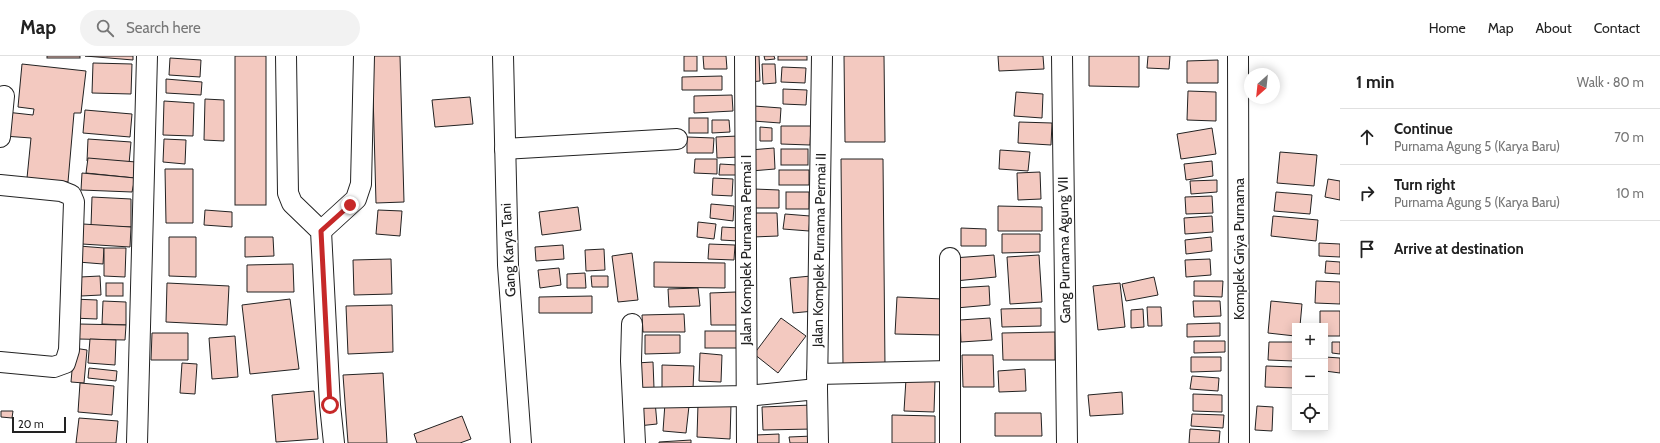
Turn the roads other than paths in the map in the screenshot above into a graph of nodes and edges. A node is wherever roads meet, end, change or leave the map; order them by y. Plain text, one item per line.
1 (147, 56) edge
2 (286, 56) edge
3 (364, 56) edge
4 (503, 56) edge
5 (745, 56) edge
6 (822, 56) edge
7 (1062, 56) edge
8 (1238, 56) edge
9 (4, 96) dead end
10 (0, 137) edge
11 (677, 139) dead end
12 (504, 149) junction
13 (0, 185) edge
14 (321, 231) junction
15 (950, 258) dead end
16 (632, 324) dead end
17 (0, 362) edge
18 (950, 371) junction
19 (817, 381) junction
20 (747, 396) junction
21 (633, 398) junction
22 (137, 443) edge
23 (334, 443) edge
24 (521, 443) edge
25 (634, 443) edge
26 (747, 443) edge
27 (818, 443) edge
28 (950, 443) edge
29 (1067, 443) edge
30 (1239, 443) edge

1 - 22 street
2 - 14 street
3 - 14 street
4 - 12 street, Gang Karya Tani
5 - 20 street, Jalan Komplek Purnama Permai I
6 - 19 street, Jalan Komplek Purnama Permai II
7 - 29 street, Gang Purnama Agung VII
8 - 30 street, Komplek Griya Purnama
9 - 10 street
11 - 12 street
12 - 24 street, Gang Karya Tani
13 - 17 street
14 - 23 street
15 - 18 street
16 - 21 street
18 - 19 street
18 - 28 street
19 - 20 street
19 - 27 street, Jalan Komplek Purnama Permai II
20 - 21 street
20 - 26 street, Jalan Komplek Purnama Permai I
21 - 25 street

